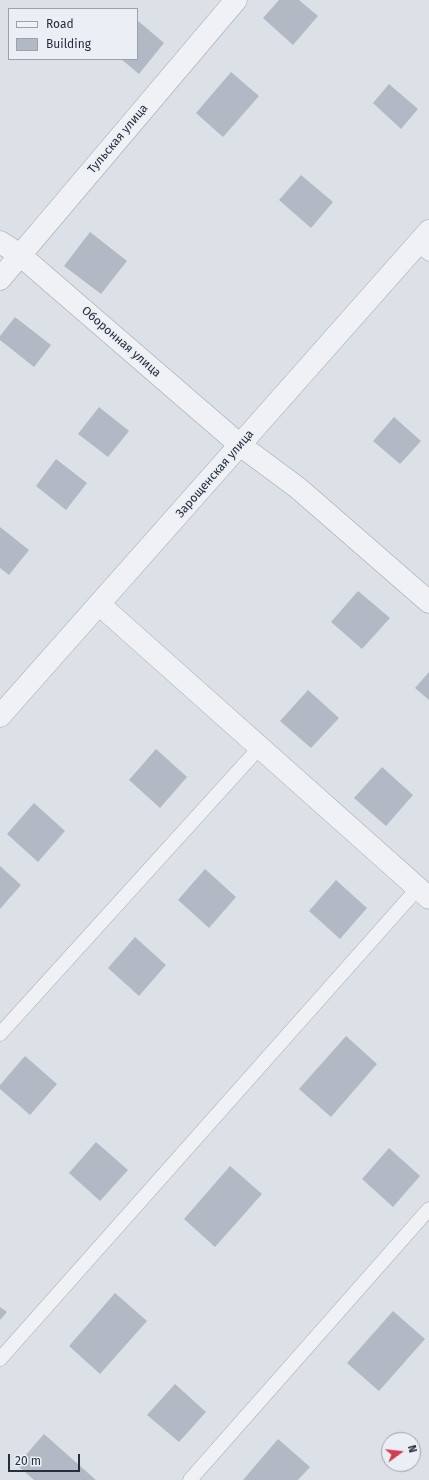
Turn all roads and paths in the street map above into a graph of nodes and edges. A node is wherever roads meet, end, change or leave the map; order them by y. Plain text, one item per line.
1 (236, 0) edge
2 (0, 242) edge
3 (425, 243) edge
4 (20, 255) junction
5 (0, 279) edge
6 (240, 446) junction
7 (429, 602) edge
8 (100, 605) junction
9 (0, 716) edge
10 (260, 747) junction
11 (424, 893) edge
12 (0, 1034) edge
13 (429, 1209) edge
14 (0, 1359) edge
15 (190, 1480) edge

1 - 4 street, Тульская улица
2 - 4 street, Оборонная улица
3 - 6 street, Зарощенская улица
4 - 5 street, Тульская улица
4 - 6 street, Оборонная улица
6 - 7 street, Оборонная улица
6 - 8 street, Зарощенская улица
8 - 9 street, Зарощенская улица
8 - 10 street
10 - 11 street
10 - 12 lane
11 - 14 lane
13 - 15 lane

